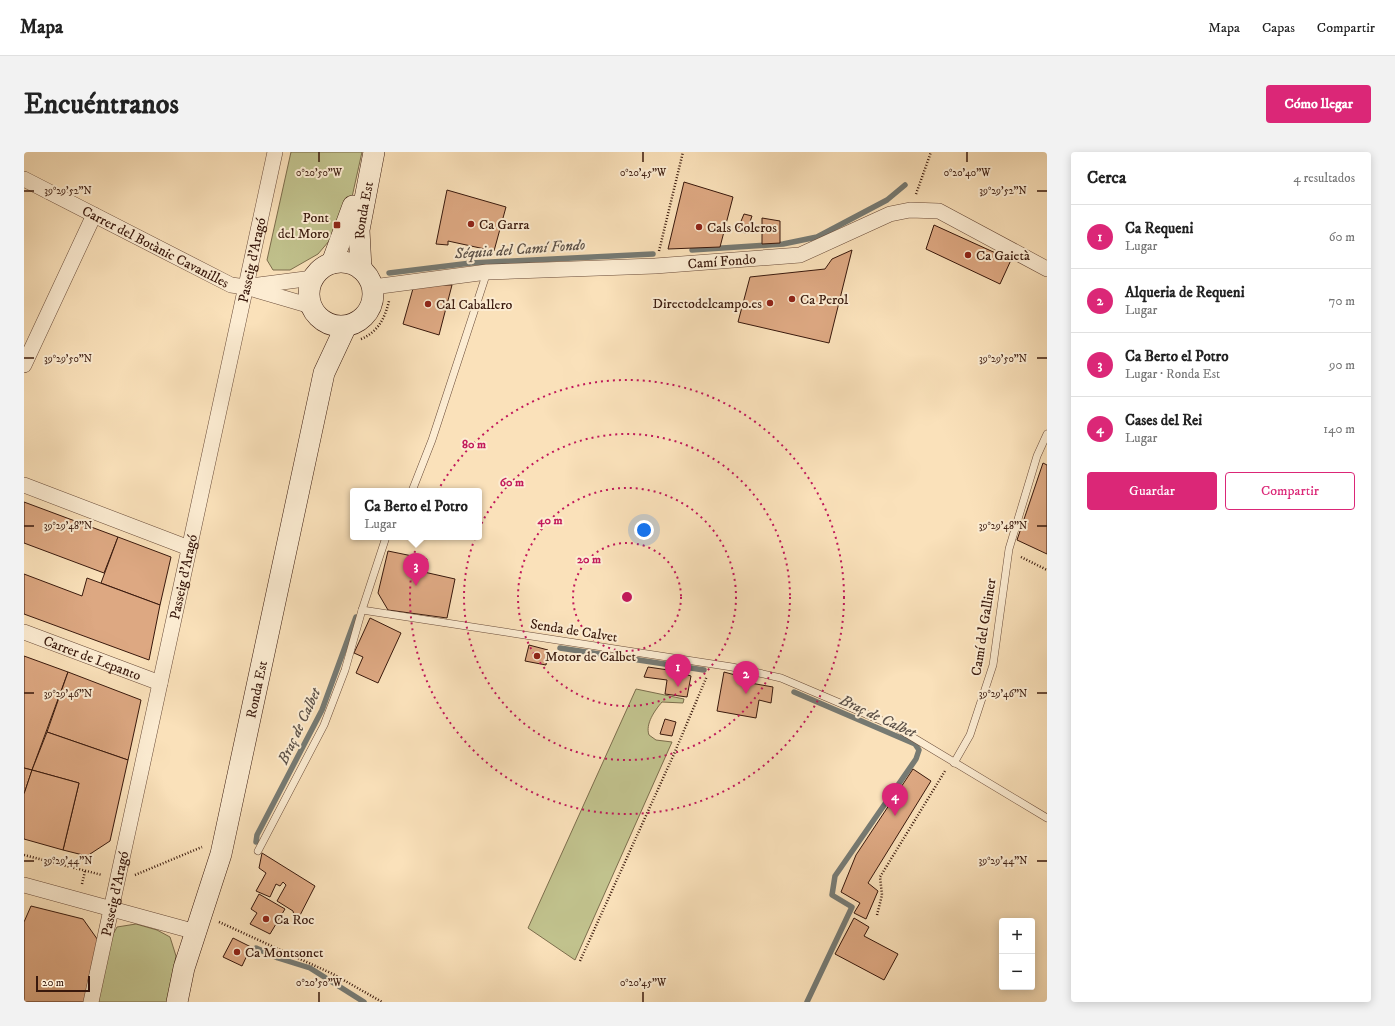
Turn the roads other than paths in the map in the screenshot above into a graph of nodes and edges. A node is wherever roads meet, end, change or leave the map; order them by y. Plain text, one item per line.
1 (275, 152) edge
2 (370, 152) edge
3 (374, 152) edge
4 (24, 179) edge
5 (94, 215) junction
6 (332, 264) junction
7 (361, 269) junction
8 (1047, 269) edge
9 (487, 272) junction
10 (314, 278) junction
11 (246, 287) junction
12 (372, 287) junction
13 (316, 313) junction
14 (346, 326) junction
15 (24, 365) edge
16 (324, 373) junction
17 (1047, 434) edge
18 (24, 485) edge
19 (413, 488) edge
20 (385, 540) edge
21 (190, 548) junction
22 (362, 610) junction
23 (24, 632) edge
24 (160, 683) junction
25 (954, 762) junction
26 (1047, 818) edge
27 (258, 851) dead end
28 (24, 885) edge
29 (111, 909) junction
30 (196, 932) junction
31 (91, 1002) edge
32 (176, 1002) edge

1 - 11 street, Passeig d'Aragó
2 - 6 main road, Ronda Est
3 - 7 main road, Ronda Est
4 - 5 street, Carrer del Botànic Cavanilles
5 - 11 street, Carrer del Botànic Cavanilles
5 - 15 street
6 - 7 main road
6 - 10 main road
7 - 12 main road
8 - 9 street, Camí Fondo
9 - 12 street, Camí Fondo
9 - 19 lane
10 - 11 street
10 - 13 main road
11 - 13 street
11 - 21 street, Passeig d'Aragó
12 - 14 main road
13 - 14 main road
13 - 16 main road, Ronda Est
14 - 16 main road, Ronda Est
16 - 30 main road, Ronda Est
17 - 25 lane, Camí del Galliner
18 - 21 street
20 - 22 lane
21 - 24 street, Passeig d'Aragó
22 - 25 lane, Senda de Calvet
22 - 27 lane
23 - 24 street, Carrer de Lepanto
24 - 29 street, Passeig d'Aragó
25 - 26 lane
28 - 29 street
29 - 30 street
29 - 31 street, Passeig d'Aragó
30 - 32 main road, Ronda Est

